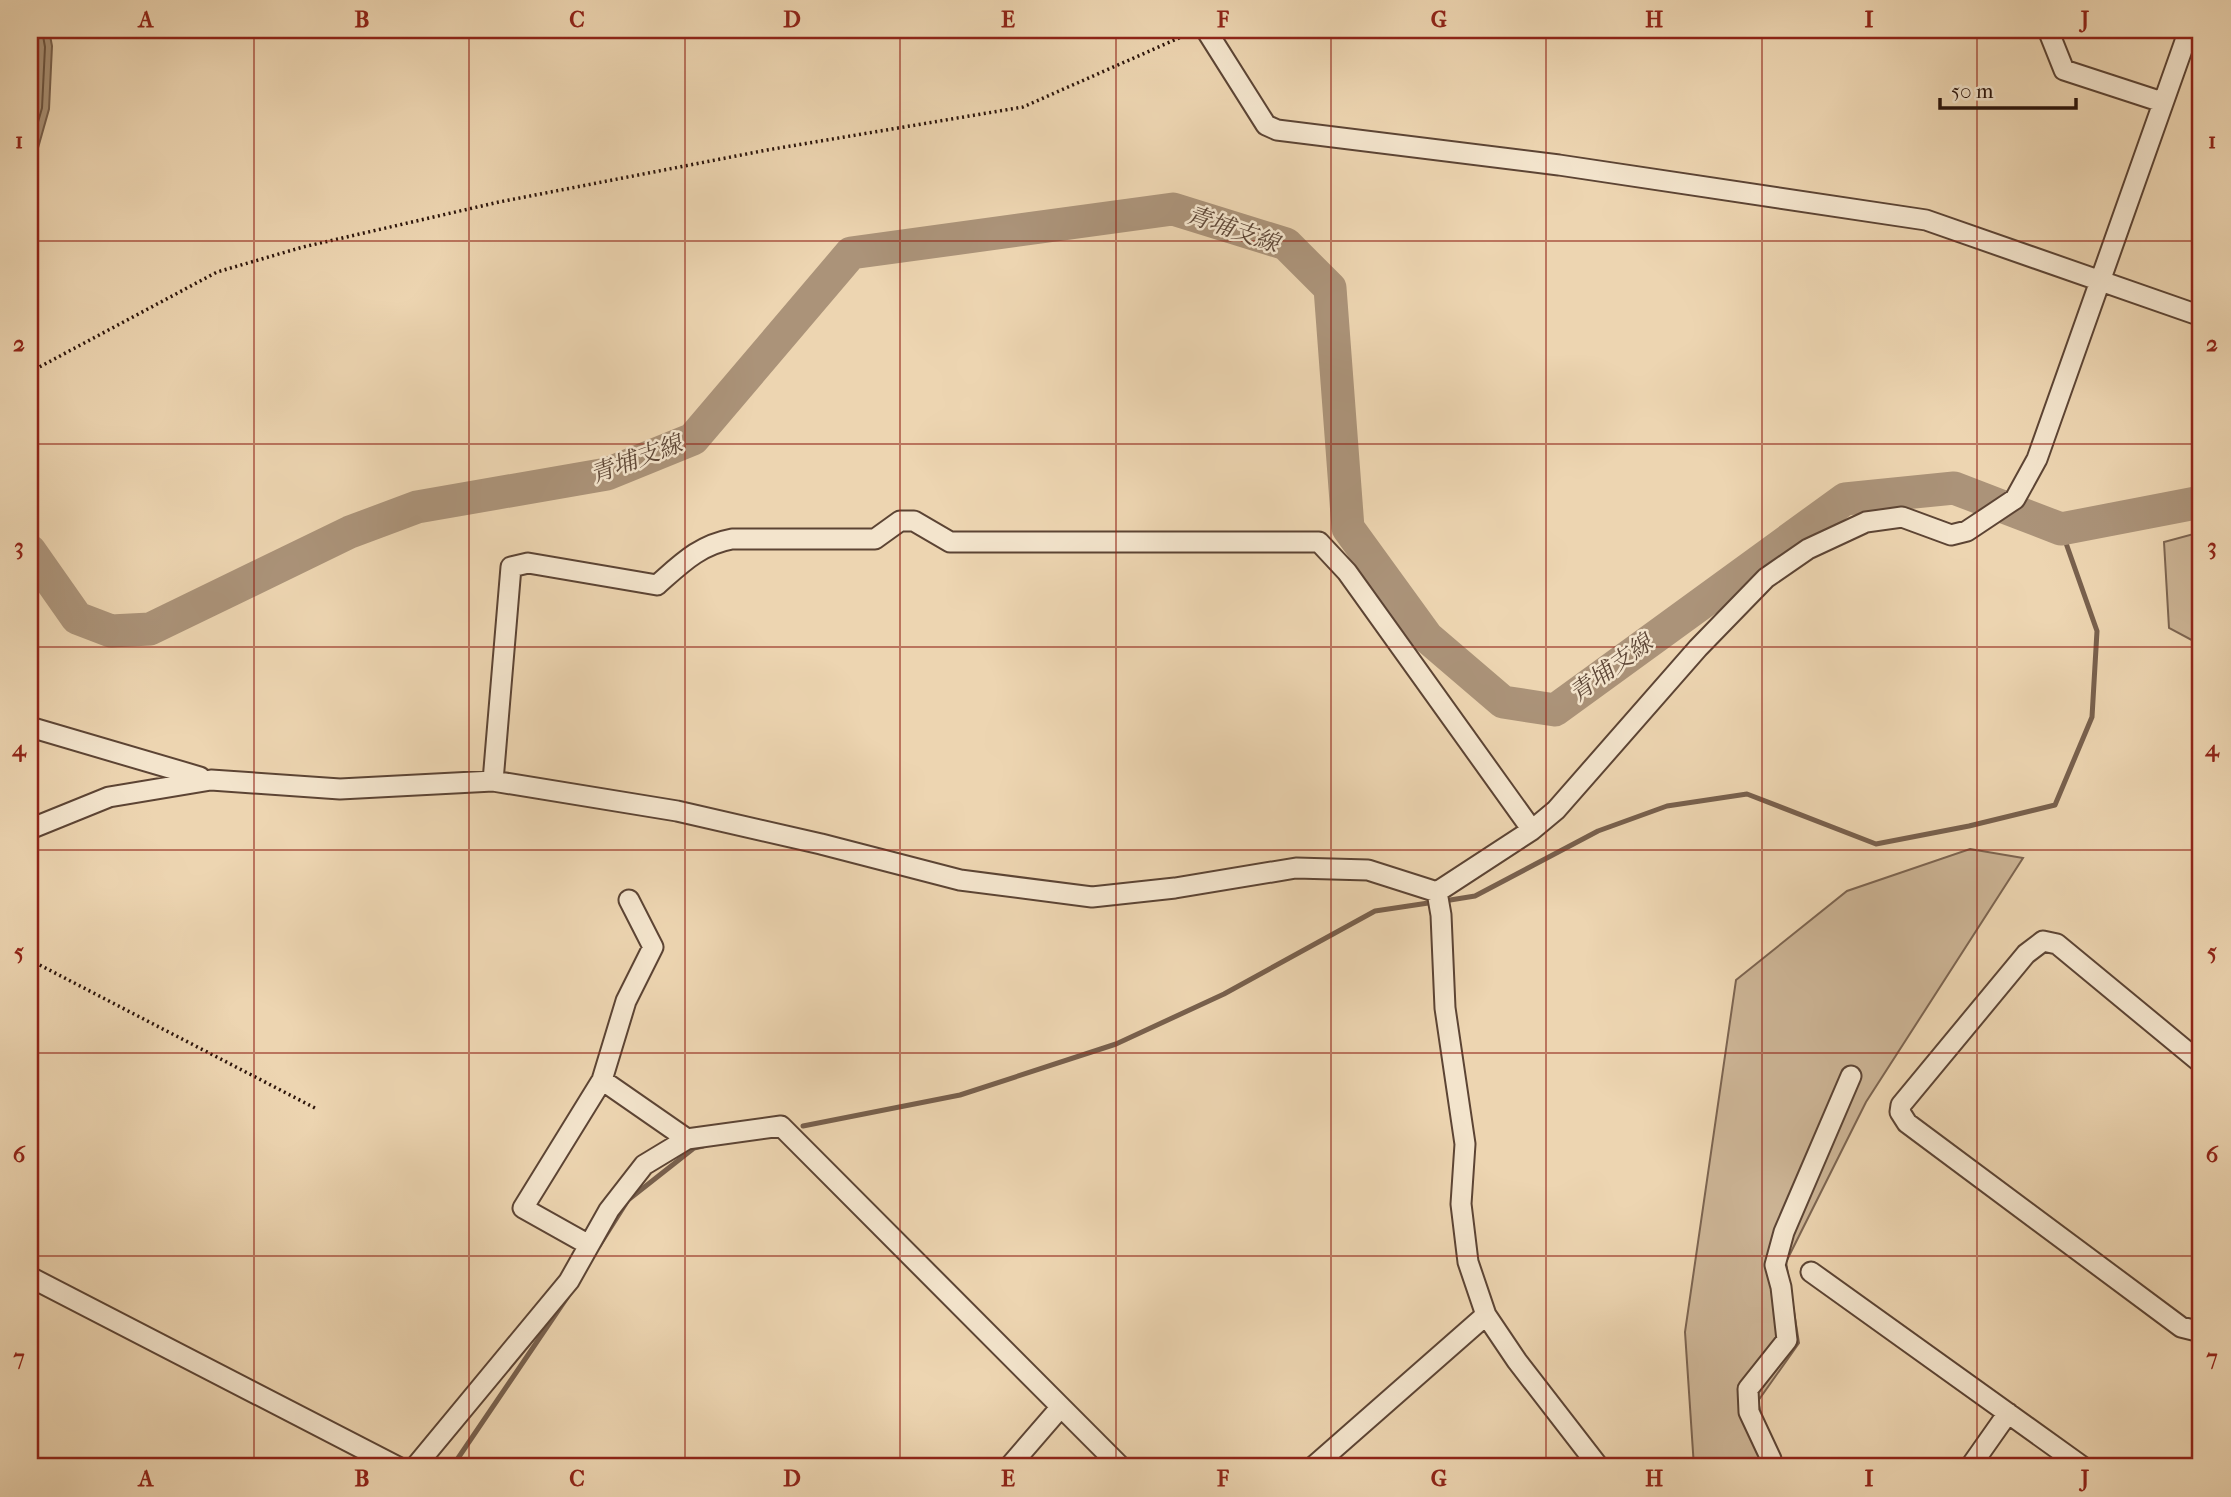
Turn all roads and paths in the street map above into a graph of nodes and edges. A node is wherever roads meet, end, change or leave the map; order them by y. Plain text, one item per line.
1 (1196, 30) edge
2 (1206, 30) edge
3 (2048, 30) edge
4 (2189, 30) edge
5 (2162, 102) junction
6 (2102, 279) junction
7 (2201, 316) edge
8 (30, 372) edge
9 (30, 727) edge
10 (211, 780) junction
11 (493, 781) junction
12 (30, 830) edge
13 (1532, 830) junction
14 (1437, 892) junction
15 (629, 900) dead end
16 (30, 960) edge
17 (2201, 1063) edge
18 (1851, 1076) dead end
19 (601, 1080) junction
20 (315, 1108) dead end
21 (687, 1139) junction
22 (589, 1245) junction
23 (1811, 1272) dead end
24 (30, 1277) edge
25 (1486, 1315) junction
26 (2201, 1332) edge
27 (1060, 1408) junction
28 (2008, 1413) junction
29 (398, 1467) edge
30 (415, 1467) edge
31 (1009, 1467) edge
32 (1121, 1467) edge
33 (1313, 1467) edge
34 (1599, 1467) edge
35 (1769, 1467) edge
36 (1970, 1467) edge
37 (2084, 1467) edge

1 - 8 path
2 - 6 street
3 - 5 street
4 - 5 street
5 - 6 street
6 - 7 street
6 - 13 street
9 - 10 street
10 - 11 street
10 - 12 street
11 - 13 street
11 - 14 street
13 - 14 street
14 - 25 street
15 - 19 street
16 - 20 path
17 - 26 street
18 - 35 street
19 - 21 street
19 - 22 street
21 - 22 street
21 - 27 street
22 - 30 street
23 - 28 street
24 - 29 street
25 - 33 street
25 - 34 street
27 - 31 street
27 - 32 street
28 - 36 street
28 - 37 street

